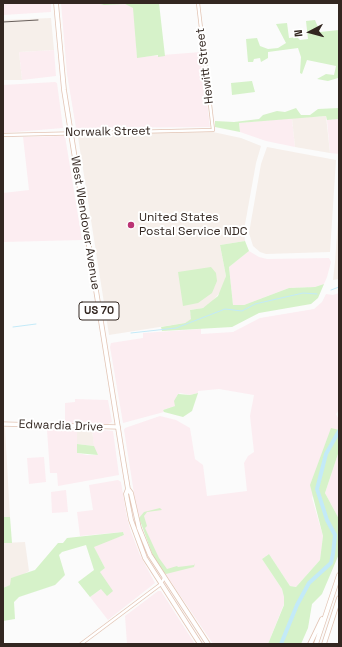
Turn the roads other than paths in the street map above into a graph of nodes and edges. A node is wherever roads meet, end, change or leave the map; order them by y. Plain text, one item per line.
1 (56, 3) edge
2 (198, 3) edge
3 (213, 130) joint
4 (70, 132) junction
5 (3, 135) edge
6 (3, 424) edge
7 (118, 427) junction
8 (128, 489) junction
9 (339, 575) edge
10 (166, 580) junction
11 (160, 584) junction
12 (333, 593) junction
13 (339, 598) edge
14 (81, 644) edge
15 (200, 644) edge
16 (208, 644) edge
17 (310, 644) edge
18 (316, 644) edge
19 (324, 644) edge

1 - 4 highway, West Wendover Avenue / US 70
2 - 3 street, Hewitt Street
3 - 4 street, Norwalk Street
4 - 5 street, Norwalk Street
4 - 7 highway, West Wendover Avenue / US 70
6 - 7 main road, Edwardia Drive
7 - 8 highway, West Wendover Avenue / US 70
8 - 10 highway, West Wendover Avenue / US 70
8 - 11 highway, West Wendover Avenue / US 70
9 - 12 highway
10 - 11 street
10 - 16 highway, West Wendover Avenue / US 70
11 - 14 street
11 - 15 highway, West Wendover Avenue / US 70
12 - 17 highway
12 - 18 highway
13 - 19 highway

